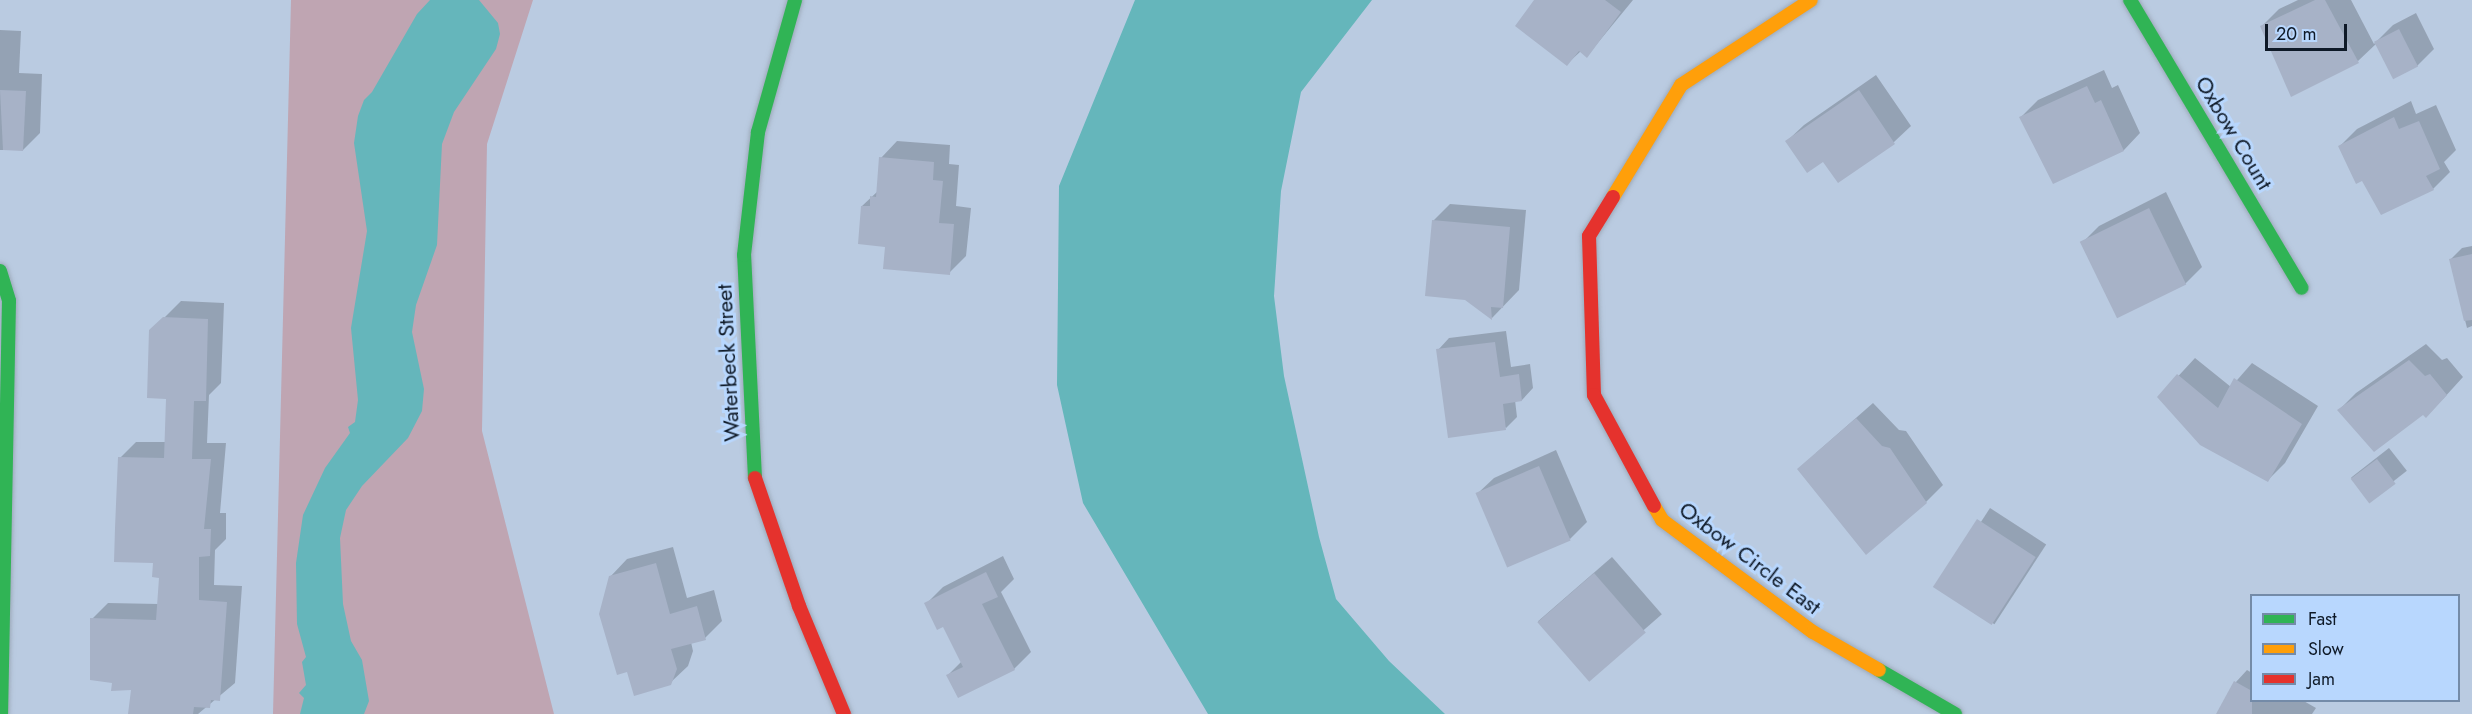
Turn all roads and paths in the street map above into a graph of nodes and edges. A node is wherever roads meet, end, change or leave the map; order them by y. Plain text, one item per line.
1 (795, 0) edge
2 (1811, 0) edge
3 (2130, 0) edge
4 (0, 271) edge
5 (2302, 288) dead end
6 (1, 714) edge
7 (844, 714) edge
8 (1955, 714) edge

1 - 7 street, Waterbeck Street
2 - 8 street, Oxbow Circle East
3 - 5 street, Oxbow Count
4 - 6 street

